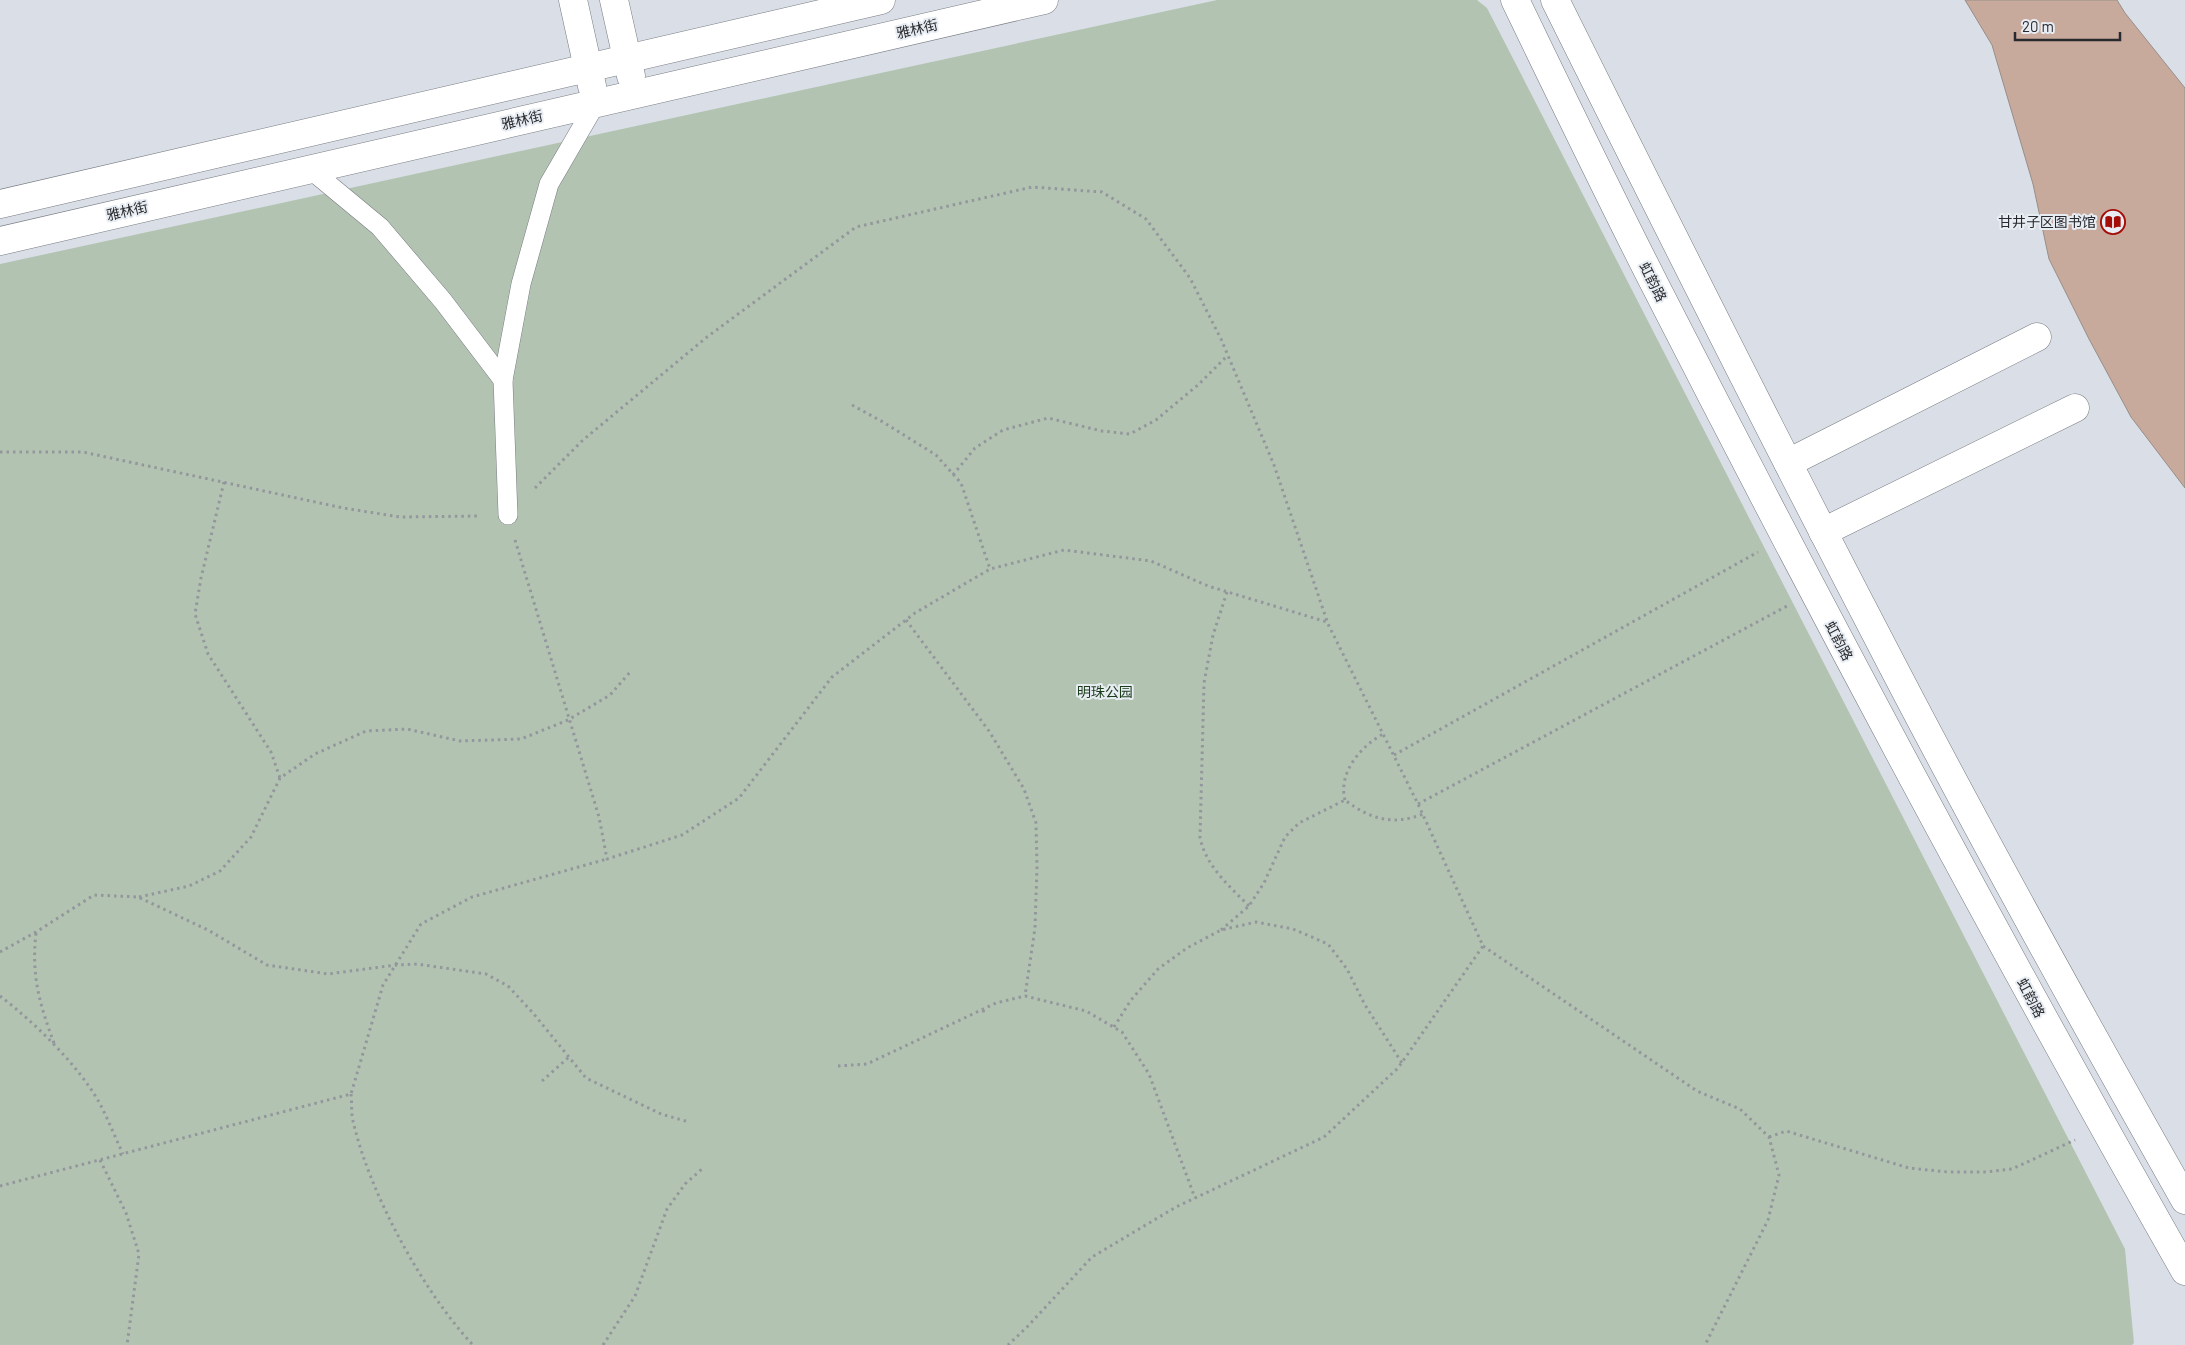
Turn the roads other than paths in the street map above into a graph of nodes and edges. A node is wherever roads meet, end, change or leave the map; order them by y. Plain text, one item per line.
1 (573, 0) edge
2 (614, 0) edge
3 (881, 0) edge
4 (1044, 0) edge
5 (1515, 0) edge
6 (1555, 0) edge
7 (627, 59) junction
8 (588, 68) junction
9 (636, 94) junction
10 (596, 103) junction
11 (310, 169) junction
12 (0, 204) edge
13 (0, 241) edge
14 (2037, 337) dead end
15 (503, 380) junction
16 (2075, 408) dead end
17 (1788, 463) junction
18 (508, 515) road end
19 (1823, 532) junction
20 (2185, 1200) edge
21 (2185, 1271) edge

1 - 8 street
2 - 7 street
3 - 7 street
4 - 9 street, 雅林街
5 - 21 street, 虹韵路
6 - 17 street
7 - 8 street
7 - 9 street
8 - 10 street
8 - 12 street
9 - 10 street, 雅林街
10 - 11 street, 雅林街
10 - 15 lane
11 - 13 street, 雅林街
11 - 15 lane
14 - 17 street
15 - 18 lane
16 - 19 street
17 - 19 street
19 - 20 street

